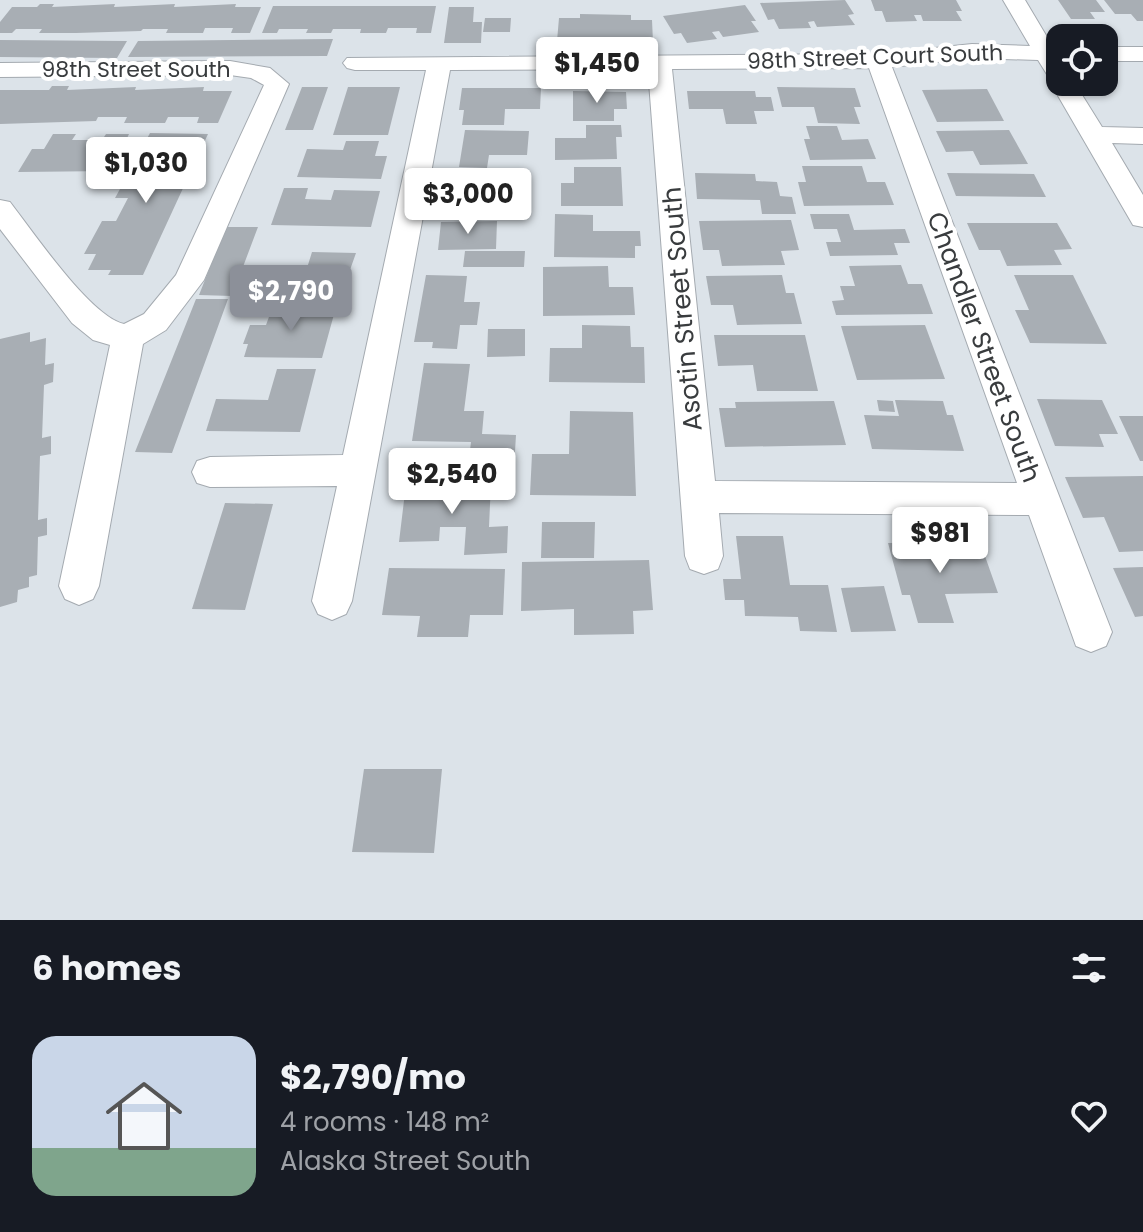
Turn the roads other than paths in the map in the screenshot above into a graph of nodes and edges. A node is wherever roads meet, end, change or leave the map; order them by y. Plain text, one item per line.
1 (1014, 0) edge
2 (1046, 44) edge
3 (1046, 54) edge
4 (1118, 54) edge
5 (1143, 54) edge
6 (878, 61) junction
7 (659, 62) junction
8 (355, 63) dead end
9 (439, 63) junction
10 (0, 70) edge
11 (1070, 96) edge
12 (1093, 135) junction
13 (1143, 136) edge
14 (0, 209) edge
15 (1143, 218) edge
16 (128, 337) junction
17 (356, 470) junction
18 (210, 472) dead end
19 (699, 497) junction
20 (1041, 499) junction
21 (704, 556) dead end
22 (79, 586) dead end
23 (332, 601) dead end
24 (1091, 632) dead end

1 - 2 street
3 - 6 street, 98th Street Court South
4 - 5 street
6 - 7 street, 98th Street Court South
6 - 20 street, Chandler Street South
7 - 9 street, 98th Street Court South
7 - 19 street, Asotin Street South
8 - 9 street, 98th Street Court South
9 - 17 street
10 - 16 street, 98th Street South
11 - 12 street
12 - 13 street
12 - 15 street
14 - 16 street
16 - 22 street
17 - 18 street
17 - 23 street
19 - 20 street
19 - 21 street, Asotin Street South
20 - 24 street, Chandler Street South

